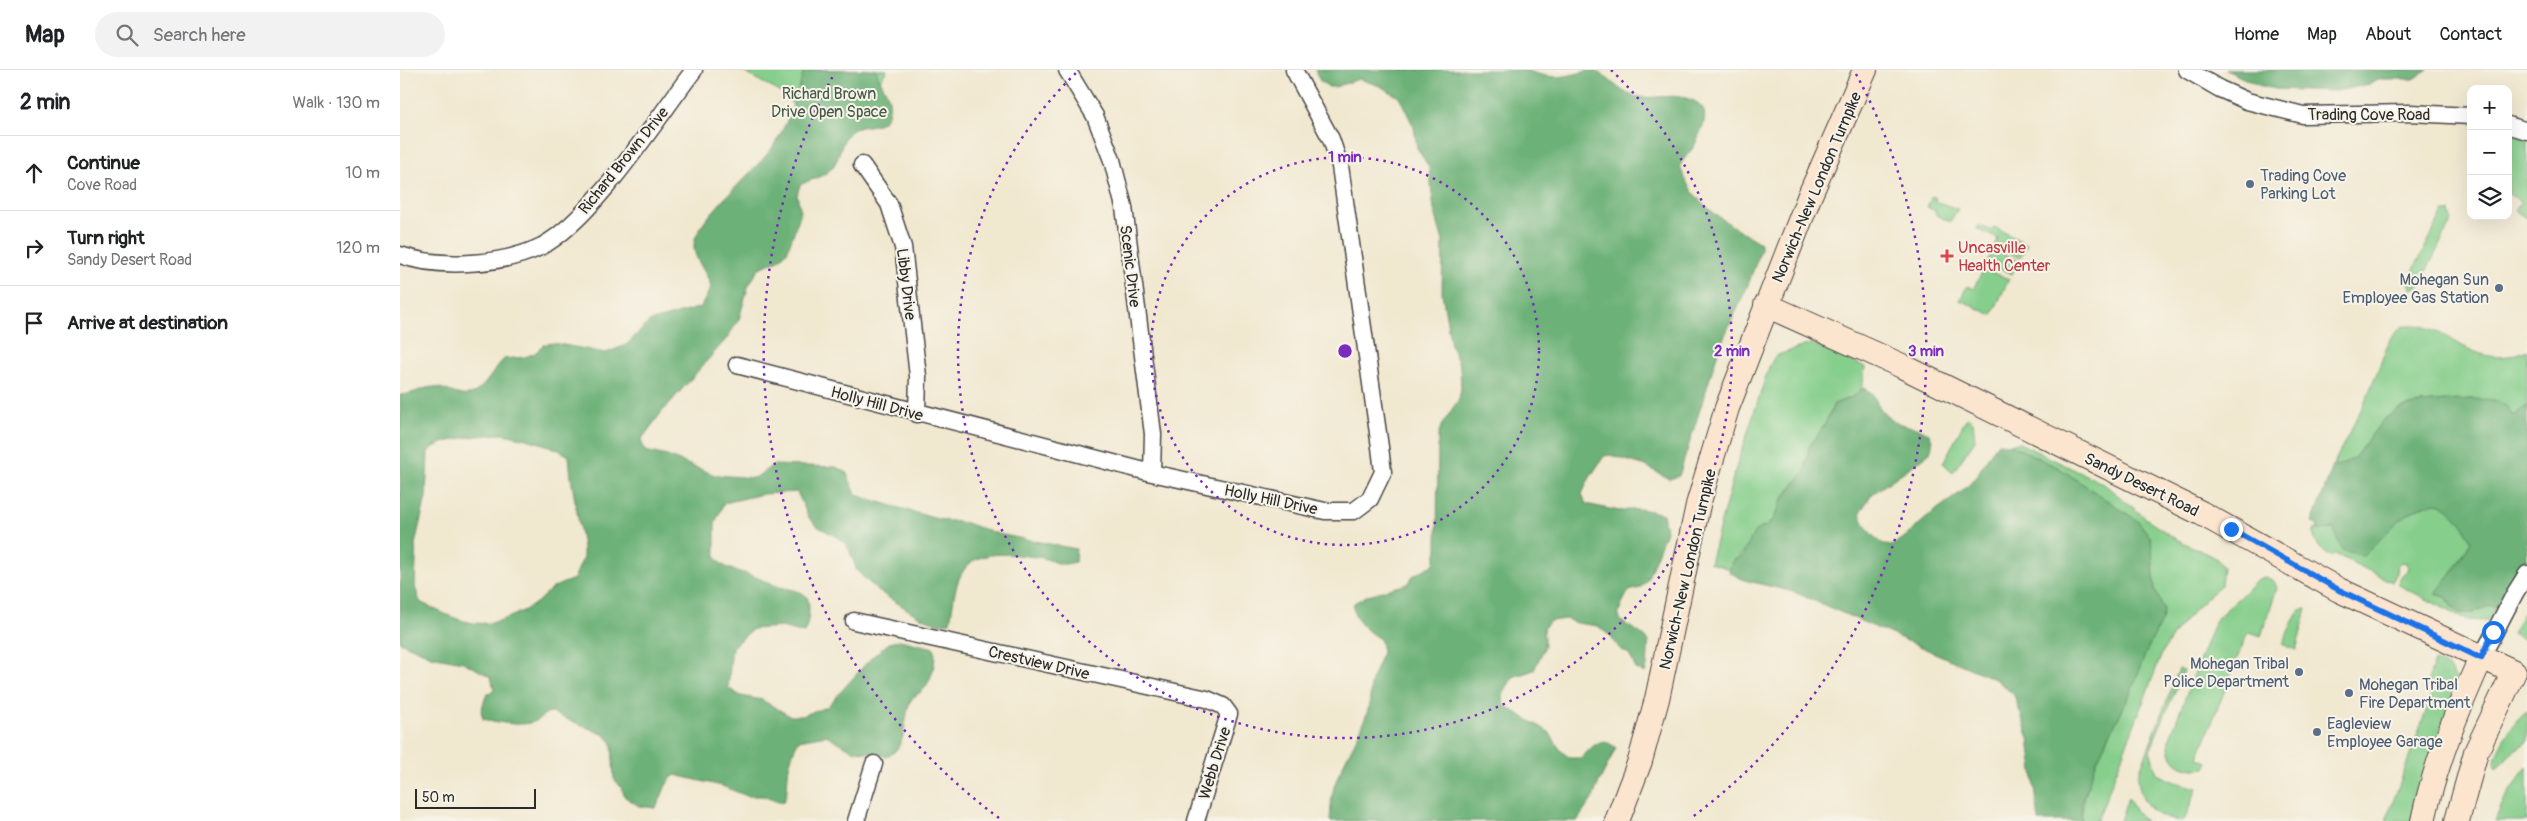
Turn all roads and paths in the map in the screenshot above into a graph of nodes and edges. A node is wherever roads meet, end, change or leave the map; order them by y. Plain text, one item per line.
1 (694, 70) edge
2 (1067, 70) edge
3 (1294, 70) edge
4 (1865, 70) edge
5 (2187, 70) edge
6 (2467, 116) edge
7 (2512, 126) edge
8 (2527, 131) edge
9 (862, 165) dead end
10 (400, 254) edge
11 (1766, 305) junction
12 (737, 365) dead end
13 (917, 414) junction
14 (1152, 473) junction
15 (2527, 574) edge
16 (854, 621) dead end
17 (2481, 658) junction
18 (1223, 706) joint
19 (874, 764) dead end
20 (856, 821) edge
21 (1196, 821) edge
22 (1617, 821) edge
23 (2424, 821) edge
24 (2457, 821) edge

1 - 10 street, Richard Brown Drive
2 - 14 street, Scenic Drive
3 - 14 street, Holly Hill Drive
4 - 11 main road, Norwich-New London Turnpike
5 - 6 street, Trading Cove Road
7 - 8 street
9 - 13 street, Libby Drive
11 - 17 main road, Sandy Desert Road
11 - 22 main road, Norwich-New London Turnpike
12 - 13 street, Holly Hill Drive
13 - 14 street, Holly Hill Drive
15 - 17 street
16 - 18 street, Crestview Drive
17 - 23 main road
17 - 24 main road, Sandy Desert Road
18 - 21 street, Webb Drive
19 - 20 street

